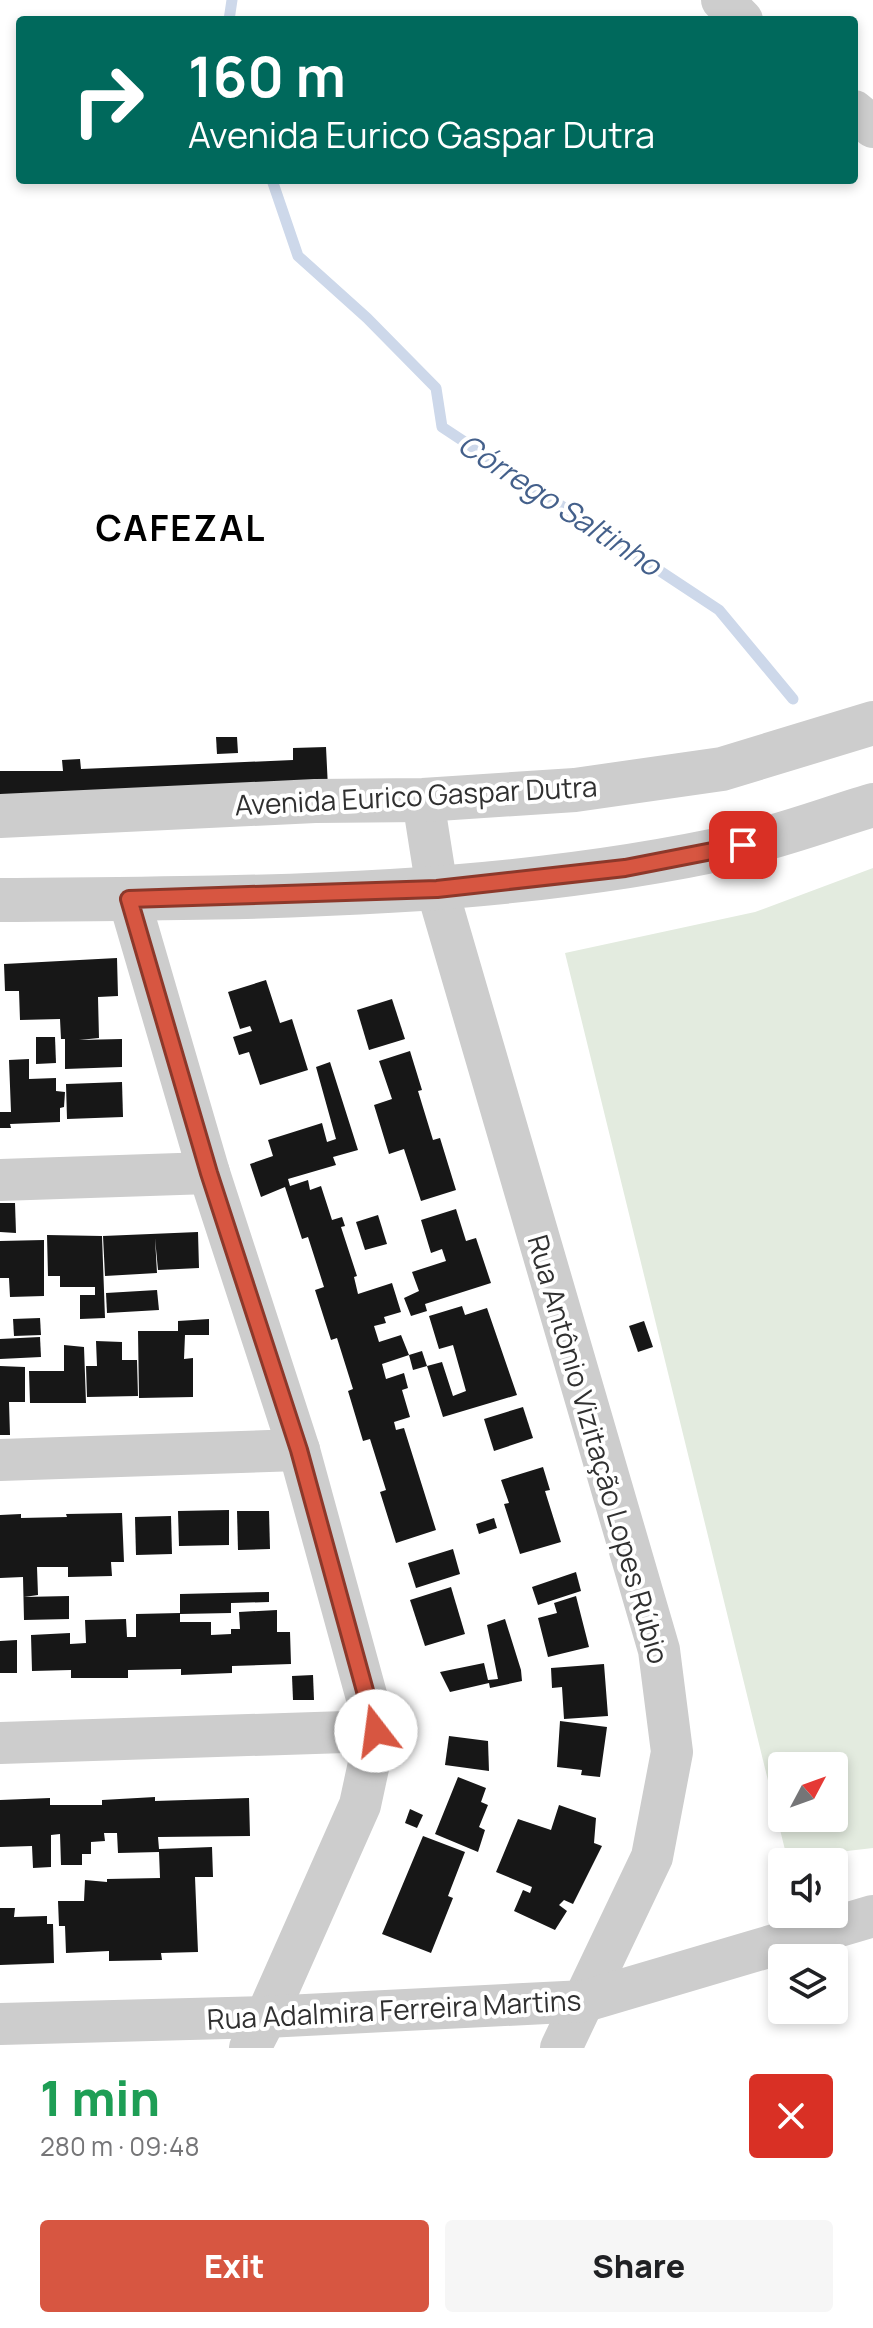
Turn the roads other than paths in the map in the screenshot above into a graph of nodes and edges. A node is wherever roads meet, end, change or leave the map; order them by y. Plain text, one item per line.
1 (722, 0) edge
2 (738, 16) edge
3 (873, 723) edge
4 (423, 800) junction
5 (873, 805) edge
6 (0, 816) edge
7 (437, 889) junction
8 (129, 899) junction
9 (0, 900) edge
10 (209, 1173) junction
11 (0, 1180) edge
12 (299, 1450) junction
13 (0, 1460) edge
14 (376, 1731) junction
15 (0, 1743) edge
16 (873, 1916) edge
17 (585, 2001) junction
18 (0, 2024) edge
19 (258, 2032) edge
20 (561, 2048) edge

1 - 2 street
3 - 4 street, Avenida Eurico Gaspar Dutra
4 - 6 street, Avenida Eurico Gaspar Dutra
4 - 7 street, Rua Antônio Vizitação Lopes Rúbio
5 - 7 street
7 - 8 street
7 - 17 street, Rua Antônio Vizitação Lopes Rúbio
8 - 9 street
8 - 10 street
10 - 11 street
10 - 12 street
12 - 13 street
12 - 14 street
14 - 15 street
14 - 19 street
16 - 17 street, Rua Adalmira Ferreira Martins
17 - 19 street, Rua Adalmira Ferreira Martins
17 - 20 street, Rua Antônio Vizitação Lopes Rúbio
18 - 19 street, Rua Adalmira Ferreira Martins

